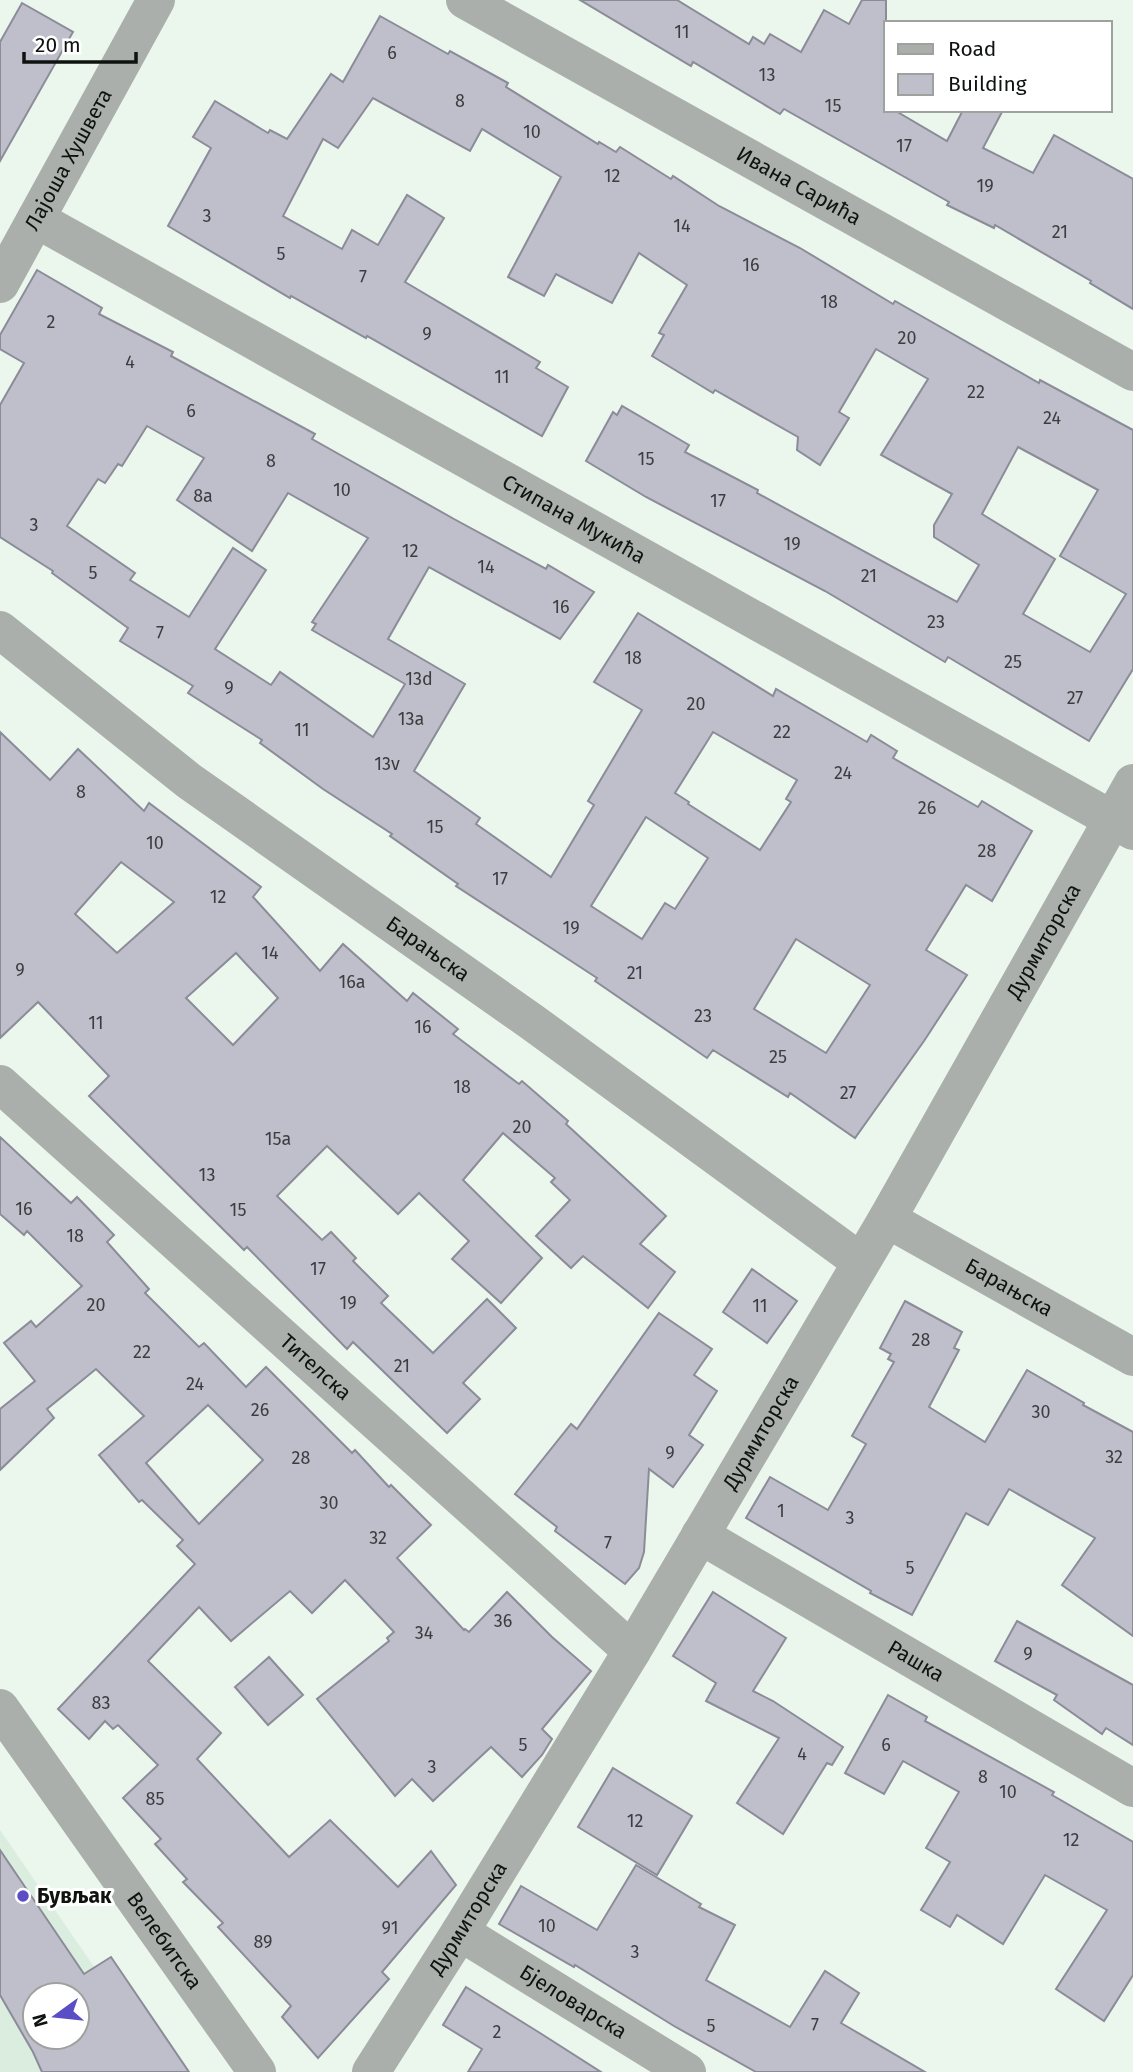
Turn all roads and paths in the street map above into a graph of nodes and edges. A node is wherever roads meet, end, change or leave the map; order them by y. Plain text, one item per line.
1 (156, 0) edge
2 (464, 0) edge
3 (36, 219) junction
4 (0, 284) edge
5 (1133, 372) edge
6 (0, 629) edge
7 (1133, 783) edge
8 (1123, 825) edge
9 (0, 1084) edge
10 (887, 1219) junction
11 (861, 1262) junction
12 (1133, 1357) edge
13 (700, 1535) junction
14 (632, 1651) junction
15 (0, 1708) edge
16 (1133, 1788) edge
17 (460, 1931) junction
18 (257, 2072) edge
19 (370, 2072) edge
20 (687, 2072) edge

1 - 3 street, Лајоша Хушвета
2 - 5 street, Ивана Сарића
3 - 4 street, Лајоша Хушвета
3 - 8 street, Стипана Мукића
6 - 11 street, Барањска
7 - 8 street, Дурмиторска
8 - 10 street, Дурмиторска
9 - 14 street, Тителска
10 - 11 street, Дурмиторска
10 - 12 street, Барањска
11 - 13 street, Дурмиторска
13 - 14 street, Дурмиторска
13 - 16 street, Рашка
14 - 17 street, Дурмиторска
15 - 18 street, Велебитска
17 - 19 street, Дурмиторска
17 - 20 street, Бјеловарска

